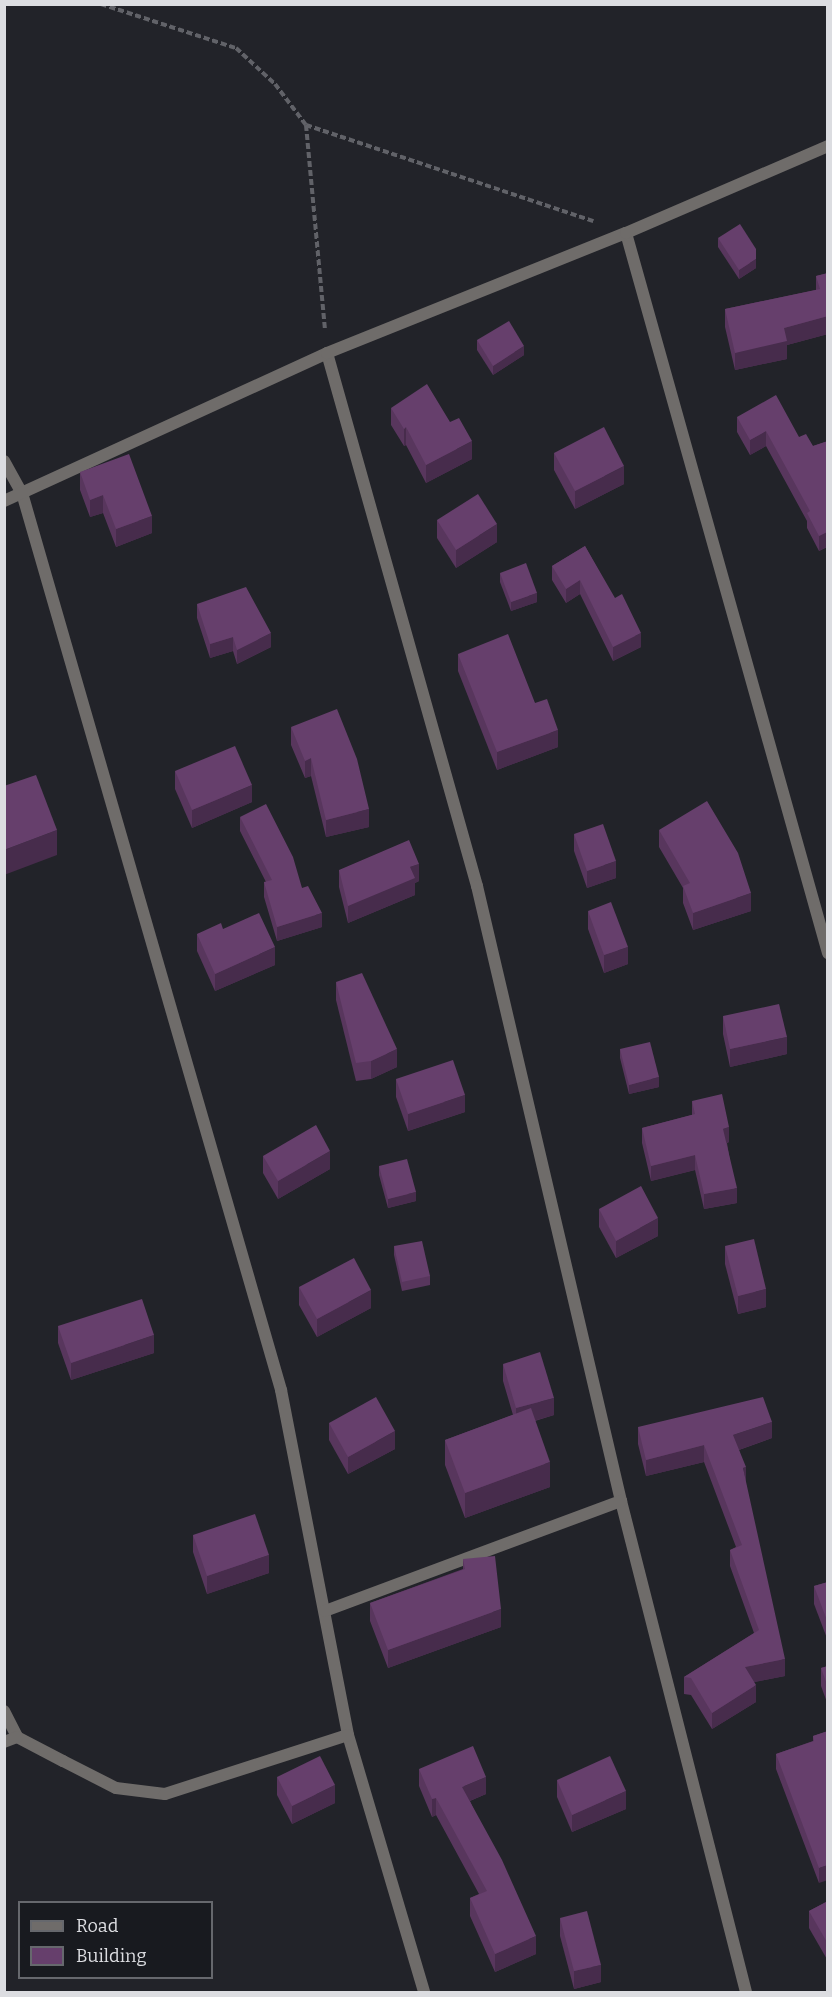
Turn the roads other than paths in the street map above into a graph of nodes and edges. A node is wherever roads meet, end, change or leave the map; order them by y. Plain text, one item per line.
1 (828, 146) edge
2 (626, 233) junction
3 (327, 353) junction
4 (4, 461) edge
5 (22, 492) junction
6 (4, 501) edge
7 (828, 953) edge
8 (621, 1501) junction
9 (325, 1611) junction
10 (4, 1711) edge
11 (348, 1735) junction
12 (17, 1737) junction
13 (4, 1742) edge
14 (424, 1992) edge
15 (746, 1992) edge

1 - 2 street
2 - 3 street
2 - 7 street
3 - 5 street
3 - 8 street
4 - 5 street
5 - 6 street
5 - 9 street
8 - 9 street
8 - 15 street
9 - 11 street
10 - 12 street
11 - 12 street
11 - 14 street
12 - 13 street

